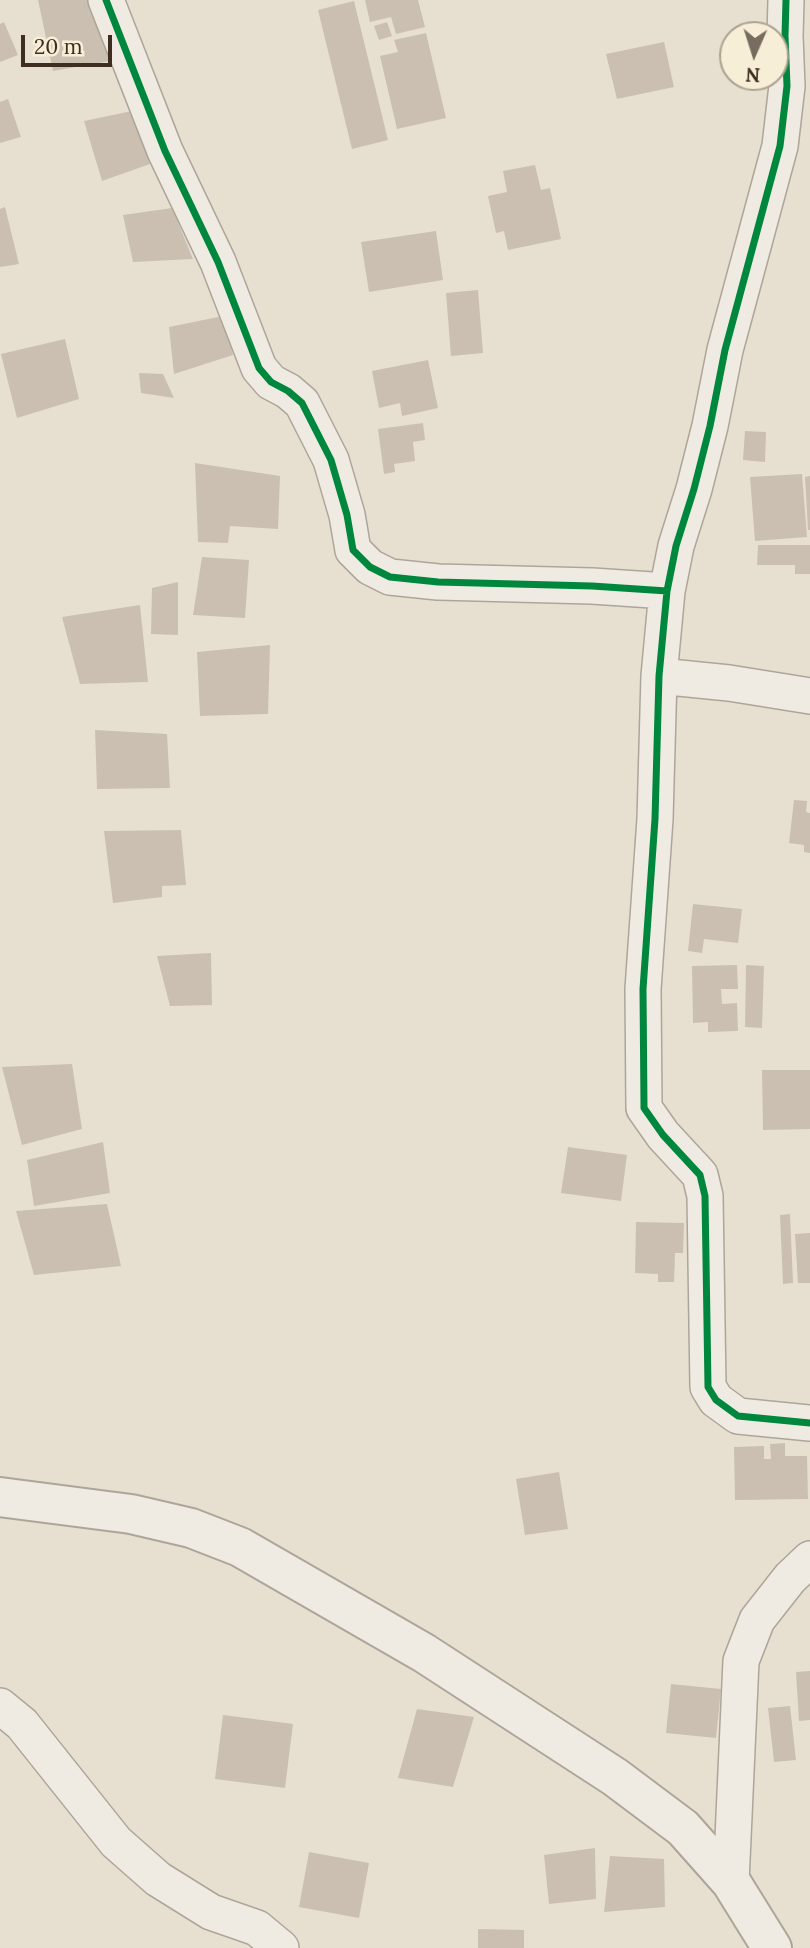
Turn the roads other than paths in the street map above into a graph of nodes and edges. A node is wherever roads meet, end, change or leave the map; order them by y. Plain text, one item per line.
1 (106, 0) edge
2 (786, 0) edge
3 (798, 83) edge
4 (667, 591) junction
5 (659, 676) junction
6 (810, 696) edge
7 (810, 1423) edge
8 (0, 1497) edge
9 (810, 1559) edge
10 (0, 1706) edge
11 (731, 1882) junction
12 (281, 1948) edge
13 (772, 1948) edge

1 - 4 street
2 - 3 street
3 - 4 street
4 - 5 street
5 - 6 street
5 - 7 street
8 - 11 street
9 - 11 street
10 - 12 street
11 - 13 street

